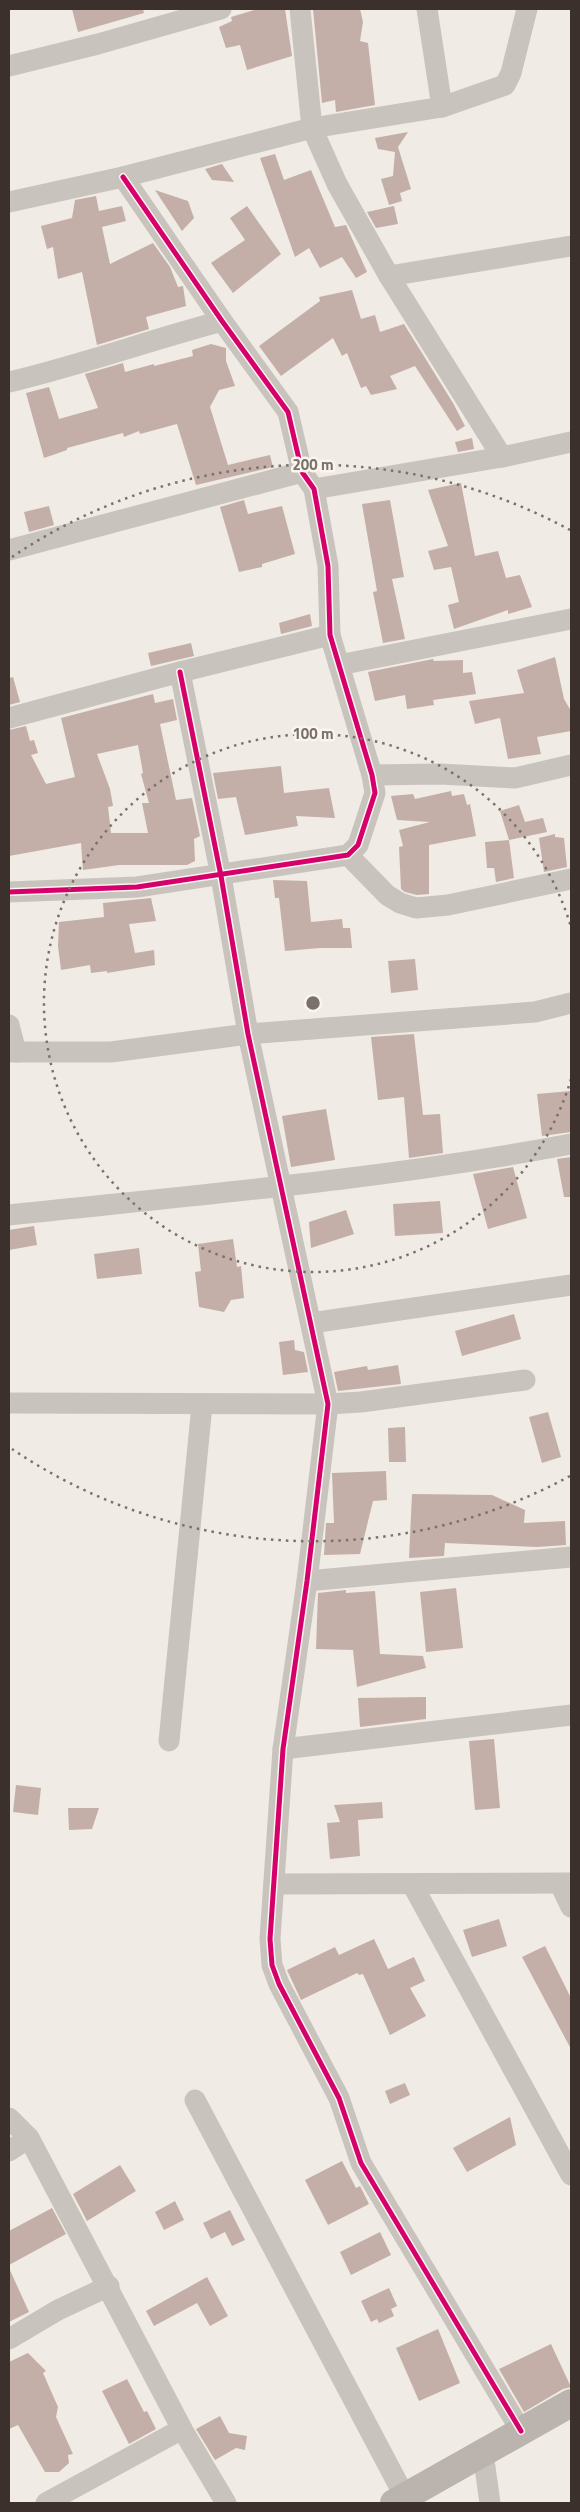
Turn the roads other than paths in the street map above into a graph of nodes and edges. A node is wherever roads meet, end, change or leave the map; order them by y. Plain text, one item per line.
1 (221, 9) edge
2 (300, 9) edge
3 (427, 9) edge
4 (528, 9) edge
5 (9, 66) edge
6 (442, 107) junction
7 (312, 128) junction
8 (123, 177) junction
9 (9, 202) edge
10 (571, 246) edge
11 (389, 276) junction
12 (222, 321) junction
13 (9, 382) edge
14 (571, 442) edge
15 (502, 457) junction
16 (308, 481) junction
17 (9, 550) edge
18 (571, 619) edge
19 (330, 635) junction
20 (339, 665) junction
21 (180, 672) junction
22 (9, 718) edge
23 (571, 766) edge
24 (372, 775) junction
25 (348, 855) junction
26 (221, 876) junction
27 (571, 879) edge
28 (9, 892) edge
29 (571, 1004) edge
30 (9, 1025) edge
31 (248, 1034) junction
32 (12, 1052) edge
33 (571, 1144) edge
34 (282, 1187) junction
35 (9, 1215) edge
36 (571, 1285) edge
37 (311, 1323) junction
38 (525, 1380) dead end
39 (9, 1403) edge
40 (328, 1404) junction
41 (202, 1405) junction
42 (571, 1557) edge
43 (307, 1581) junction
44 (571, 1715) edge
45 (169, 1741) dead end
46 (283, 1749) junction
47 (274, 1884) junction
48 (412, 1884) junction
49 (566, 1884) edge
50 (571, 1907) edge
51 (195, 2100) dead end
52 (9, 2118) edge
53 (29, 2138) junction
54 (9, 2151) edge
55 (571, 2175) edge
56 (109, 2286) junction
57 (9, 2339) edge
58 (571, 2403) edge
59 (182, 2429) junction
60 (521, 2431) junction
61 (483, 2453) junction
62 (399, 2500) edge
63 (46, 2503) edge
64 (226, 2503) edge
65 (490, 2503) edge

1 - 5 street
2 - 7 street
3 - 6 street
4 - 6 street
6 - 7 street
7 - 8 street
7 - 11 street
8 - 9 street
8 - 12 street
10 - 11 street
11 - 15 street
12 - 13 street
12 - 16 street
14 - 15 street
15 - 16 street
16 - 17 street
16 - 19 street
18 - 20 street
19 - 20 street
19 - 21 street
20 - 24 street
21 - 22 street
21 - 26 street
23 - 24 street
24 - 25 street
25 - 26 street
25 - 27 street
26 - 28 street
26 - 31 street
29 - 31 street
30 - 32 street
31 - 32 street
31 - 34 street
33 - 34 street
34 - 35 street
34 - 37 street
36 - 37 street
37 - 40 street
38 - 40 street
39 - 41 street
40 - 41 street
40 - 43 street
41 - 45 street
42 - 43 street
43 - 46 street
44 - 46 street
46 - 47 street
47 - 48 street
47 - 60 street
48 - 49 street
48 - 55 street
49 - 50 street
51 - 62 street
52 - 53 street
53 - 54 street
53 - 56 street
56 - 57 street
56 - 59 street
58 - 60 main road
59 - 63 street
59 - 64 street
60 - 61 main road
61 - 62 main road
61 - 65 street

